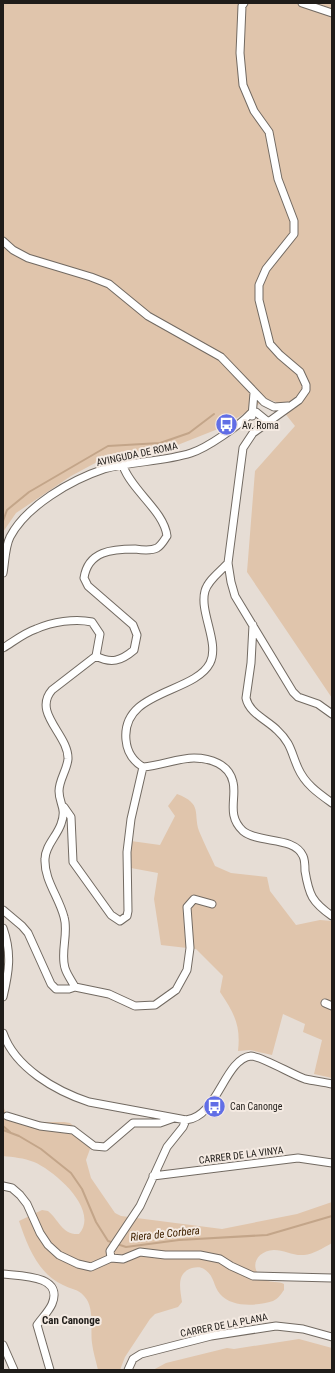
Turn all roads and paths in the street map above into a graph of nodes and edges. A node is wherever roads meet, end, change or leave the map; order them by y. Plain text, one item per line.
1 (244, 3) edge
2 (302, 3) edge
3 (332, 13) edge
4 (3, 241) edge
5 (254, 393) junction
6 (294, 404) junction
7 (268, 405) junction
8 (252, 415) junction
9 (268, 421) junction
10 (123, 466) junction
11 (228, 563) junction
12 (3, 573) edge
13 (252, 625) junction
14 (3, 648) edge
15 (96, 656) junction
16 (332, 714) edge
17 (143, 767) junction
18 (332, 803) edge
19 (64, 807) junction
20 (212, 904) dead end
21 (3, 910) edge
22 (332, 916) edge
23 (3, 928) edge
24 (75, 987) junction
25 (3, 997) edge
26 (3, 1033) edge
27 (332, 1084) edge
28 (7, 1116) dead end
29 (174, 1118) junction
30 (186, 1120) junction
31 (332, 1162) edge
32 (153, 1176) junction
33 (3, 1186) edge
34 (111, 1255) junction
35 (3, 1274) edge
36 (332, 1278) edge
37 (332, 1337) edge
38 (3, 1345) edge
39 (14, 1370) edge
40 (50, 1370) edge
41 (128, 1370) edge

1 - 6 street
2 - 3 street
4 - 5 street
5 - 7 street
5 - 8 street
6 - 7 street
6 - 9 street
7 - 8 street, AVINGUDA DE ROMA
7 - 9 street
8 - 9 street
8 - 10 street, AVINGUDA DE ROMA
9 - 11 street
10 - 12 street, AVINGUDA DE ROMA
10 - 15 street
11 - 13 street
11 - 17 street
13 - 16 street
13 - 18 street
14 - 15 street
15 - 19 street
17 - 19 street
17 - 22 street
19 - 24 street
20 - 24 street
21 - 24 street
23 - 25 street
26 - 29 street
27 - 30 street
28 - 29 street
29 - 30 street
30 - 32 street
31 - 32 street, CARRER DE LA VINYA
32 - 34 street
33 - 34 street
34 - 36 street
35 - 40 street
37 - 41 street, CARRER DE LA PLANA
38 - 39 street

